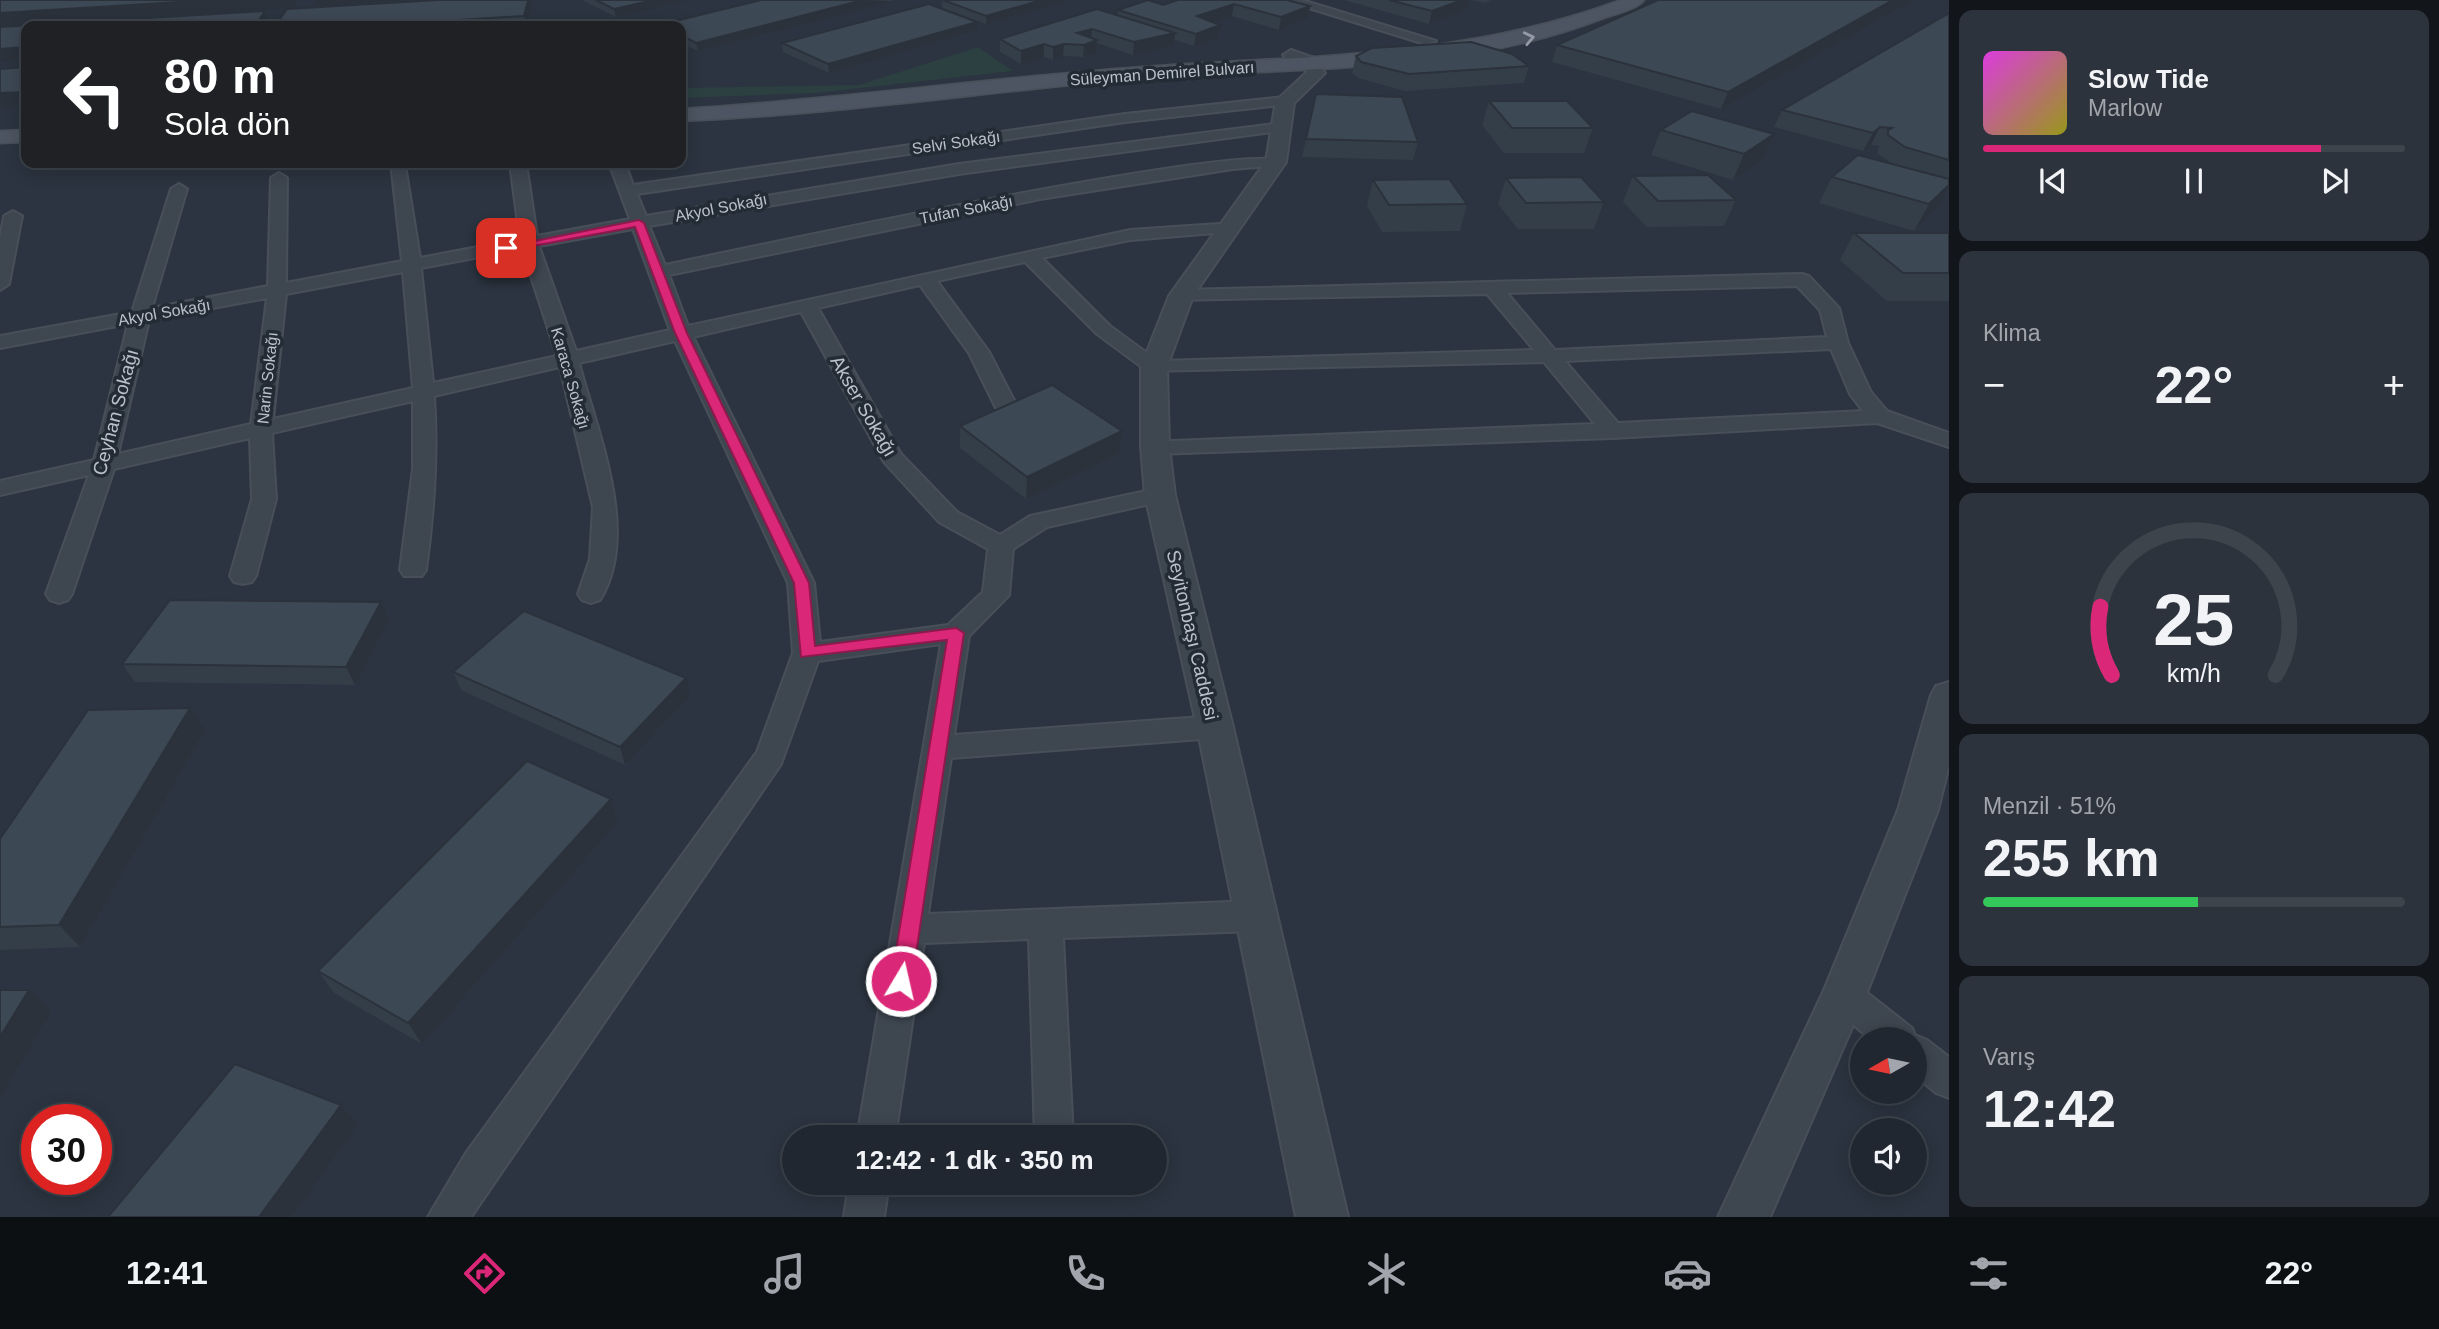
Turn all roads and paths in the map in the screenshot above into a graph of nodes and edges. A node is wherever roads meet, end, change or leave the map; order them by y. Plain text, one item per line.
1 (1289, 0) edge
2 (1586, 0) edge
3 (1636, 0) edge
4 (1430, 41) junction
5 (1293, 86) junction
6 (686, 104) edge
7 (686, 114) edge
8 (21, 136) edge
9 (0, 137) edge
10 (0, 154) edge
11 (21, 154) edge
12 (1276, 162) junction
13 (397, 168) edge
14 (519, 168) edge
15 (619, 168) edge
16 (279, 177) dead end
17 (180, 189) dead end
18 (627, 191) junction
19 (13, 216) dead end
20 (639, 223) junction
21 (1227, 227) junction
22 (5, 237) edge
23 (529, 243) junction
24 (1030, 256) junction
25 (412, 265) junction
26 (658, 272) junction
27 (925, 278) junction
28 (0, 284) edge
29 (1492, 288) junction
30 (277, 291) junction
31 (1181, 296) junction
32 (807, 305) junction
33 (140, 316) junction
34 (681, 333) junction
35 (0, 342) edge
36 (1838, 343) junction
37 (1547, 356) junction
38 (568, 359) junction
39 (1154, 367) junction
40 (423, 392) junction
41 (1007, 408) edge
42 (1879, 415) junction
43 (261, 429) junction
44 (1613, 431) junction
45 (1949, 440) edge
46 (1155, 447) junction
47 (104, 465) junction
48 (0, 488) edge
49 (1160, 495) junction
50 (1001, 546) junction
51 (413, 570) dead end
52 (243, 576) dead end
53 (59, 594) dead end
54 (591, 594) dead end
55 (956, 633) junction
56 (807, 653) junction
57 (1949, 695) edge
58 (1215, 727) junction
59 (938, 748) junction
60 (1255, 916) junction
61 (1045, 925) junction
62 (910, 929) junction
63 (1844, 995) junction
64 (1883, 1027) edge
65 (1927, 1062) edge
66 (1949, 1080) edge
67 (878, 1125) edge
68 (1053, 1125) edge
69 (867, 1195) edge
70 (453, 1216) edge
71 (864, 1217) edge
72 (1322, 1217) edge
73 (1744, 1217) edge

1 - 4 street
2 - 4 main road, Süleyman Demirel Bulvarı
5 -> 3 main road, Süleyman Demirel Bulvarı
4 - 5 main road, Süleyman Demirel Bulvarı
5 - 6 main road, Süleyman Demirel Bulvarı
5 - 7 main road, Süleyman Demirel Bulvarı
5 - 12 street
5 - 18 street, Selvi Sokağı
5 - 20 street, Akyol Sokağı
8 - 9 main road
10 - 11 main road
12 - 21 street, Seyitonbaşı Caddesi
12 - 26 street, Tufan Sokağı
13 - 25 street
14 - 23 street, Karaca Sokağı
15 - 18 street
16 - 30 street, Narin Sokağı
17 - 33 street, Ceyhan Sokağı
18 - 20 street
19 - 22 street
20 - 23 street, Akyol Sokağı
20 - 26 street
21 - 24 street
21 - 31 street, Seyitonbaşı Caddesi
22 - 28 street
23 - 25 street, Akyol Sokağı
23 - 38 street, Karaca Sokağı
24 - 27 street
24 - 39 street
25 - 30 street, Akyol Sokağı
25 - 40 street
26 - 34 street
27 - 32 street
27 - 41 street
29 - 31 street
29 - 36 street
29 - 37 street
30 - 33 street, Akyol Sokağı
30 - 43 street, Narin Sokağı
31 - 39 street, Seyitonbaşı Caddesi
32 - 34 street
32 - 50 street, Akser Sokağı
33 - 35 street, Akyol Sokağı
33 - 47 street, Ceyhan Sokağı
34 - 38 street
34 - 56 street
36 - 37 street
36 - 42 street
37 - 39 street
37 - 44 street
38 - 40 street
38 - 54 street, Karaca Sokağı
39 - 46 street, Seyitonbaşı Caddesi
40 - 43 street
40 - 51 street
42 - 44 street
42 - 45 street
43 - 47 street
43 - 52 street, Narin Sokağı
44 - 46 street
46 - 49 street, Seyitonbaşı Caddesi
47 - 48 street
47 - 53 street, Ceyhan Sokağı
49 - 50 street
49 - 58 street, Seyitonbaşı Caddesi
50 - 55 street
55 - 56 street
55 - 59 street
56 - 70 street
57 - 63 street
58 - 59 street
58 - 60 street, Seyitonbaşı Caddesi
59 - 62 street
60 - 61 street
60 - 72 street, Seyitonbaşı Caddesi
61 - 62 street
61 - 68 street
62 - 67 street
63 - 64 street
63 - 73 street
65 - 66 street
69 - 71 street

